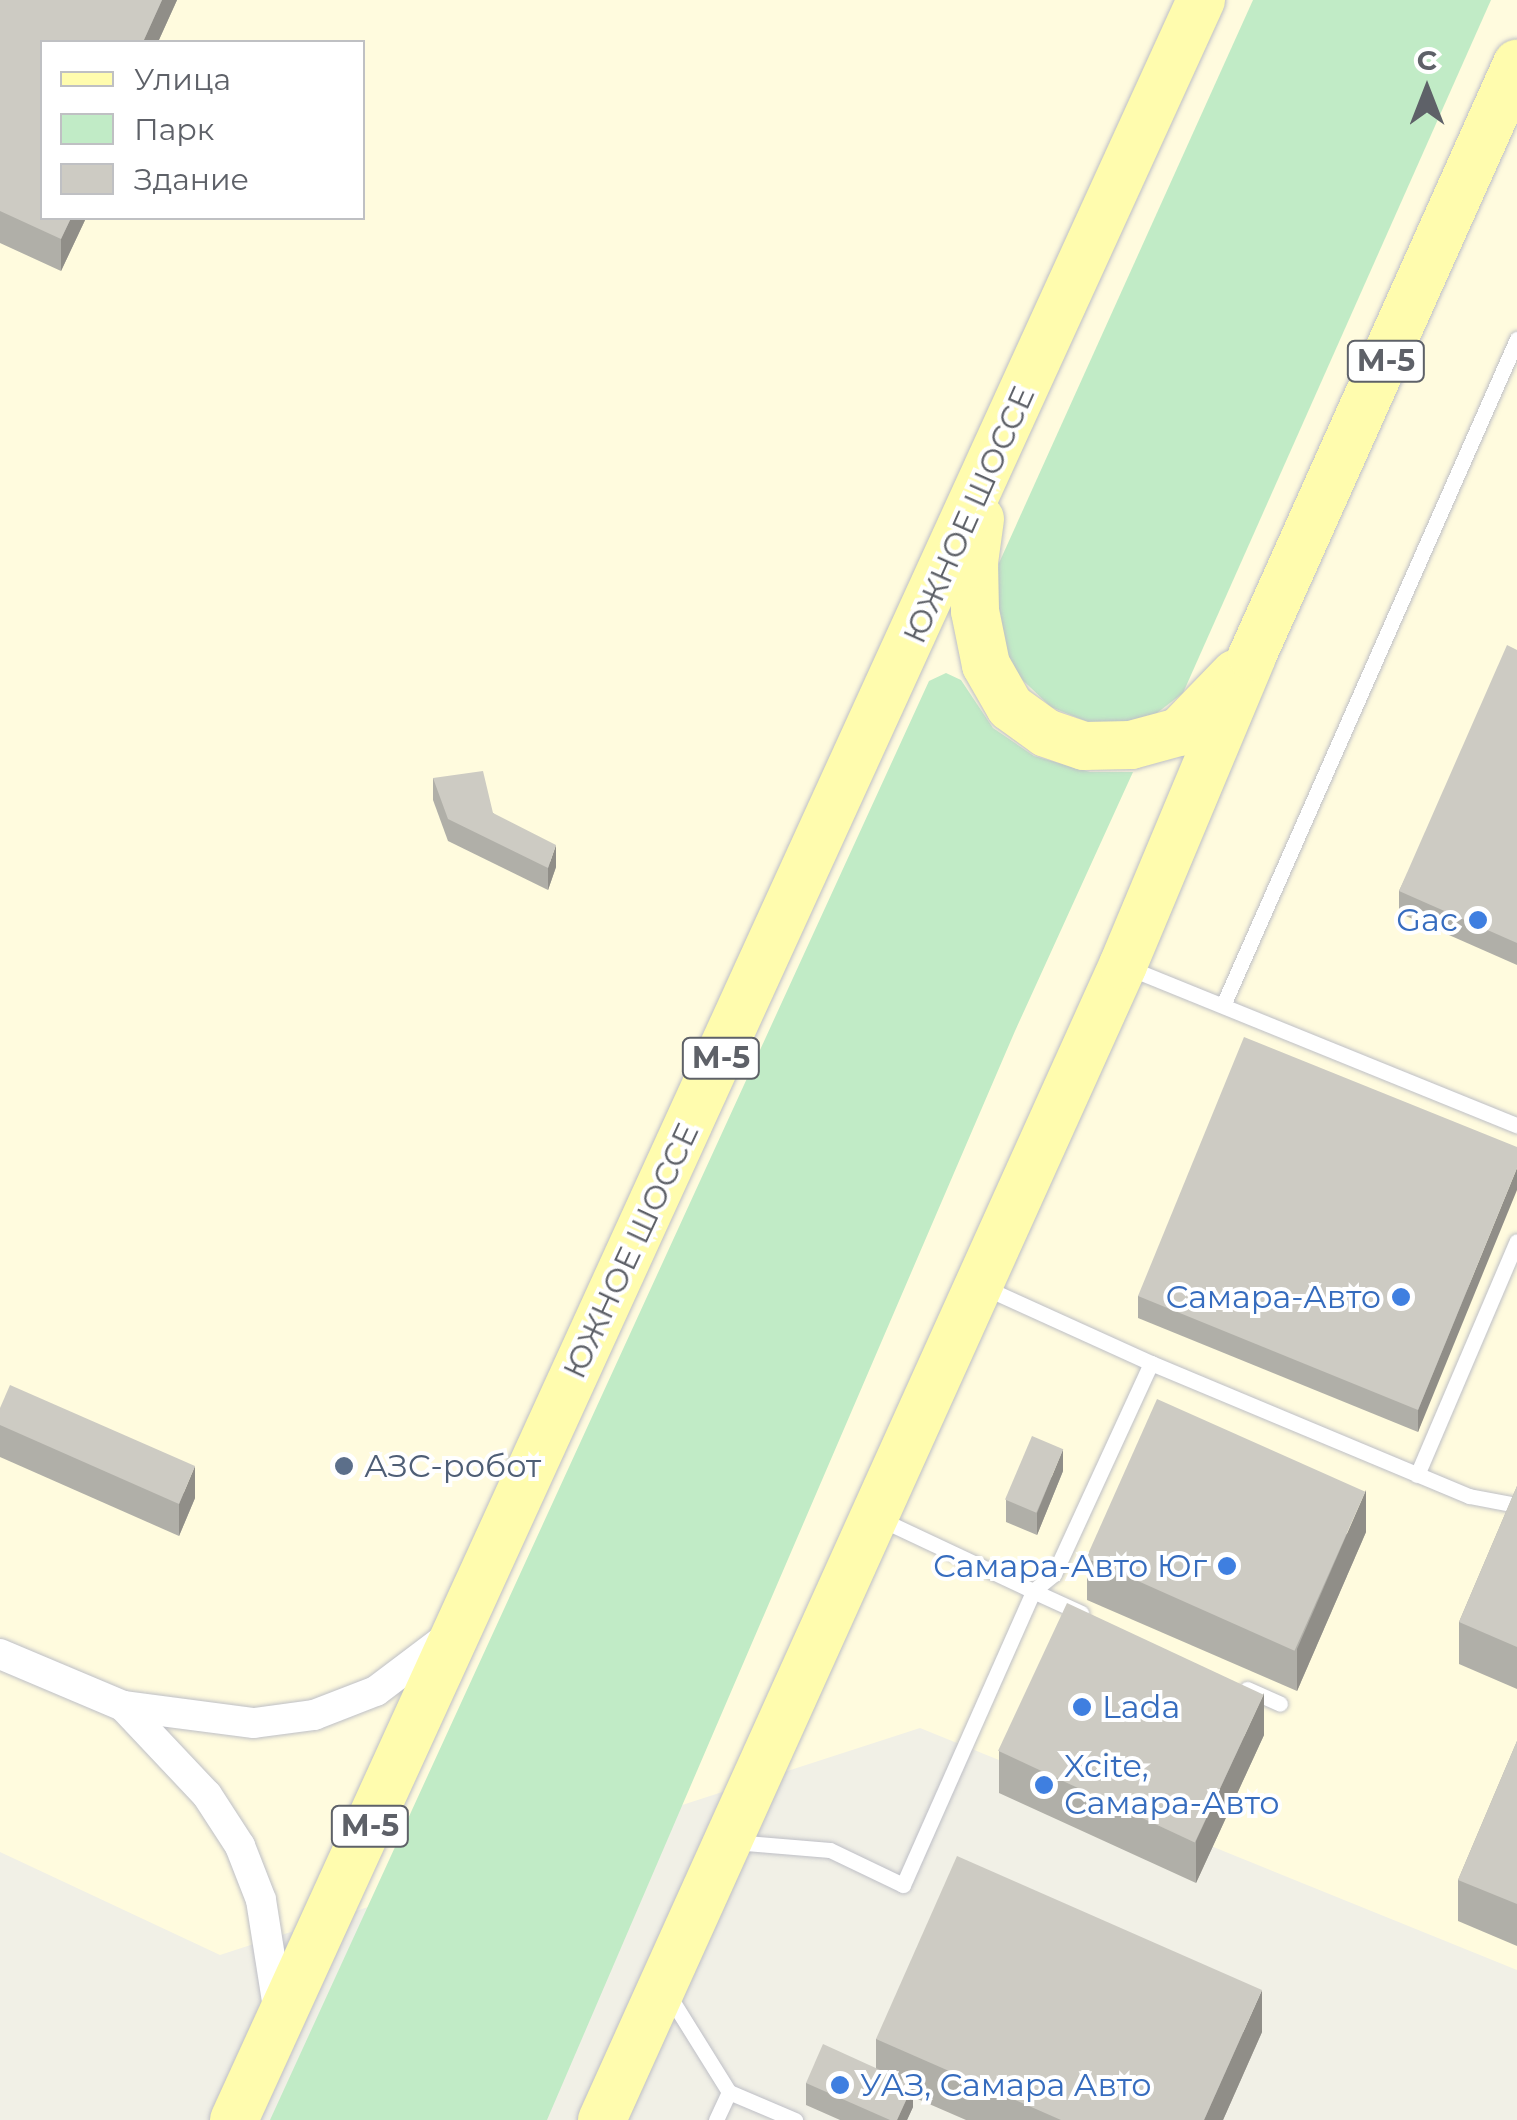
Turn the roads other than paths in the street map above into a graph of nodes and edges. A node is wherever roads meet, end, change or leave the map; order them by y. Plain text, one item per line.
1 (1191, 9) edge
2 (1517, 64) edge
3 (1517, 339) edge
4 (985, 481) junction
5 (1252, 656) junction
6 (1123, 965) junction
7 (1224, 1004) junction
8 (1517, 1125) edge
9 (1517, 1241) edge
10 (978, 1284) junction
11 (1151, 1364) junction
12 (1417, 1474) junction
13 (1517, 1506) edge
14 (874, 1516) junction
15 (1032, 1591) junction
16 (1103, 1624) edge
17 (453, 1633) junction
18 (0, 1654) edge
19 (1227, 1680) edge
20 (1280, 1704) dead end
21 (123, 1706) junction
22 (727, 1841) junction
23 (663, 1986) junction
24 (280, 2016) junction
25 (729, 2092) junction
26 (234, 2120) edge
27 (602, 2120) edge
28 (716, 2120) edge
29 (795, 2120) edge

1 - 4 main road, ЮЖНОЕ ШОССЕ / М-5
2 - 5 main road, М-5
3 - 7 lane
4 - 5 main road
4 - 17 main road, ЮЖНОЕ ШОССЕ / М-5
5 - 6 main road, М-5
6 - 7 lane
6 - 10 main road, М-5
7 - 8 lane
9 - 12 lane
10 - 11 lane
10 - 14 main road, М-5
11 - 12 lane
11 - 15 lane
12 - 13 lane
14 - 15 lane
14 - 22 main road, М-5
15 - 16 lane
15 - 22 lane
17 - 21 street
17 - 24 main road, ЮЖНОЕ ШОССЕ / М-5
18 - 21 street
19 - 20 lane
21 - 24 street
22 - 23 main road, М-5
23 - 25 lane
23 - 27 main road, М-5
24 - 26 main road, ЮЖНОЕ ШОССЕ / М-5
25 - 28 lane
25 - 29 lane

